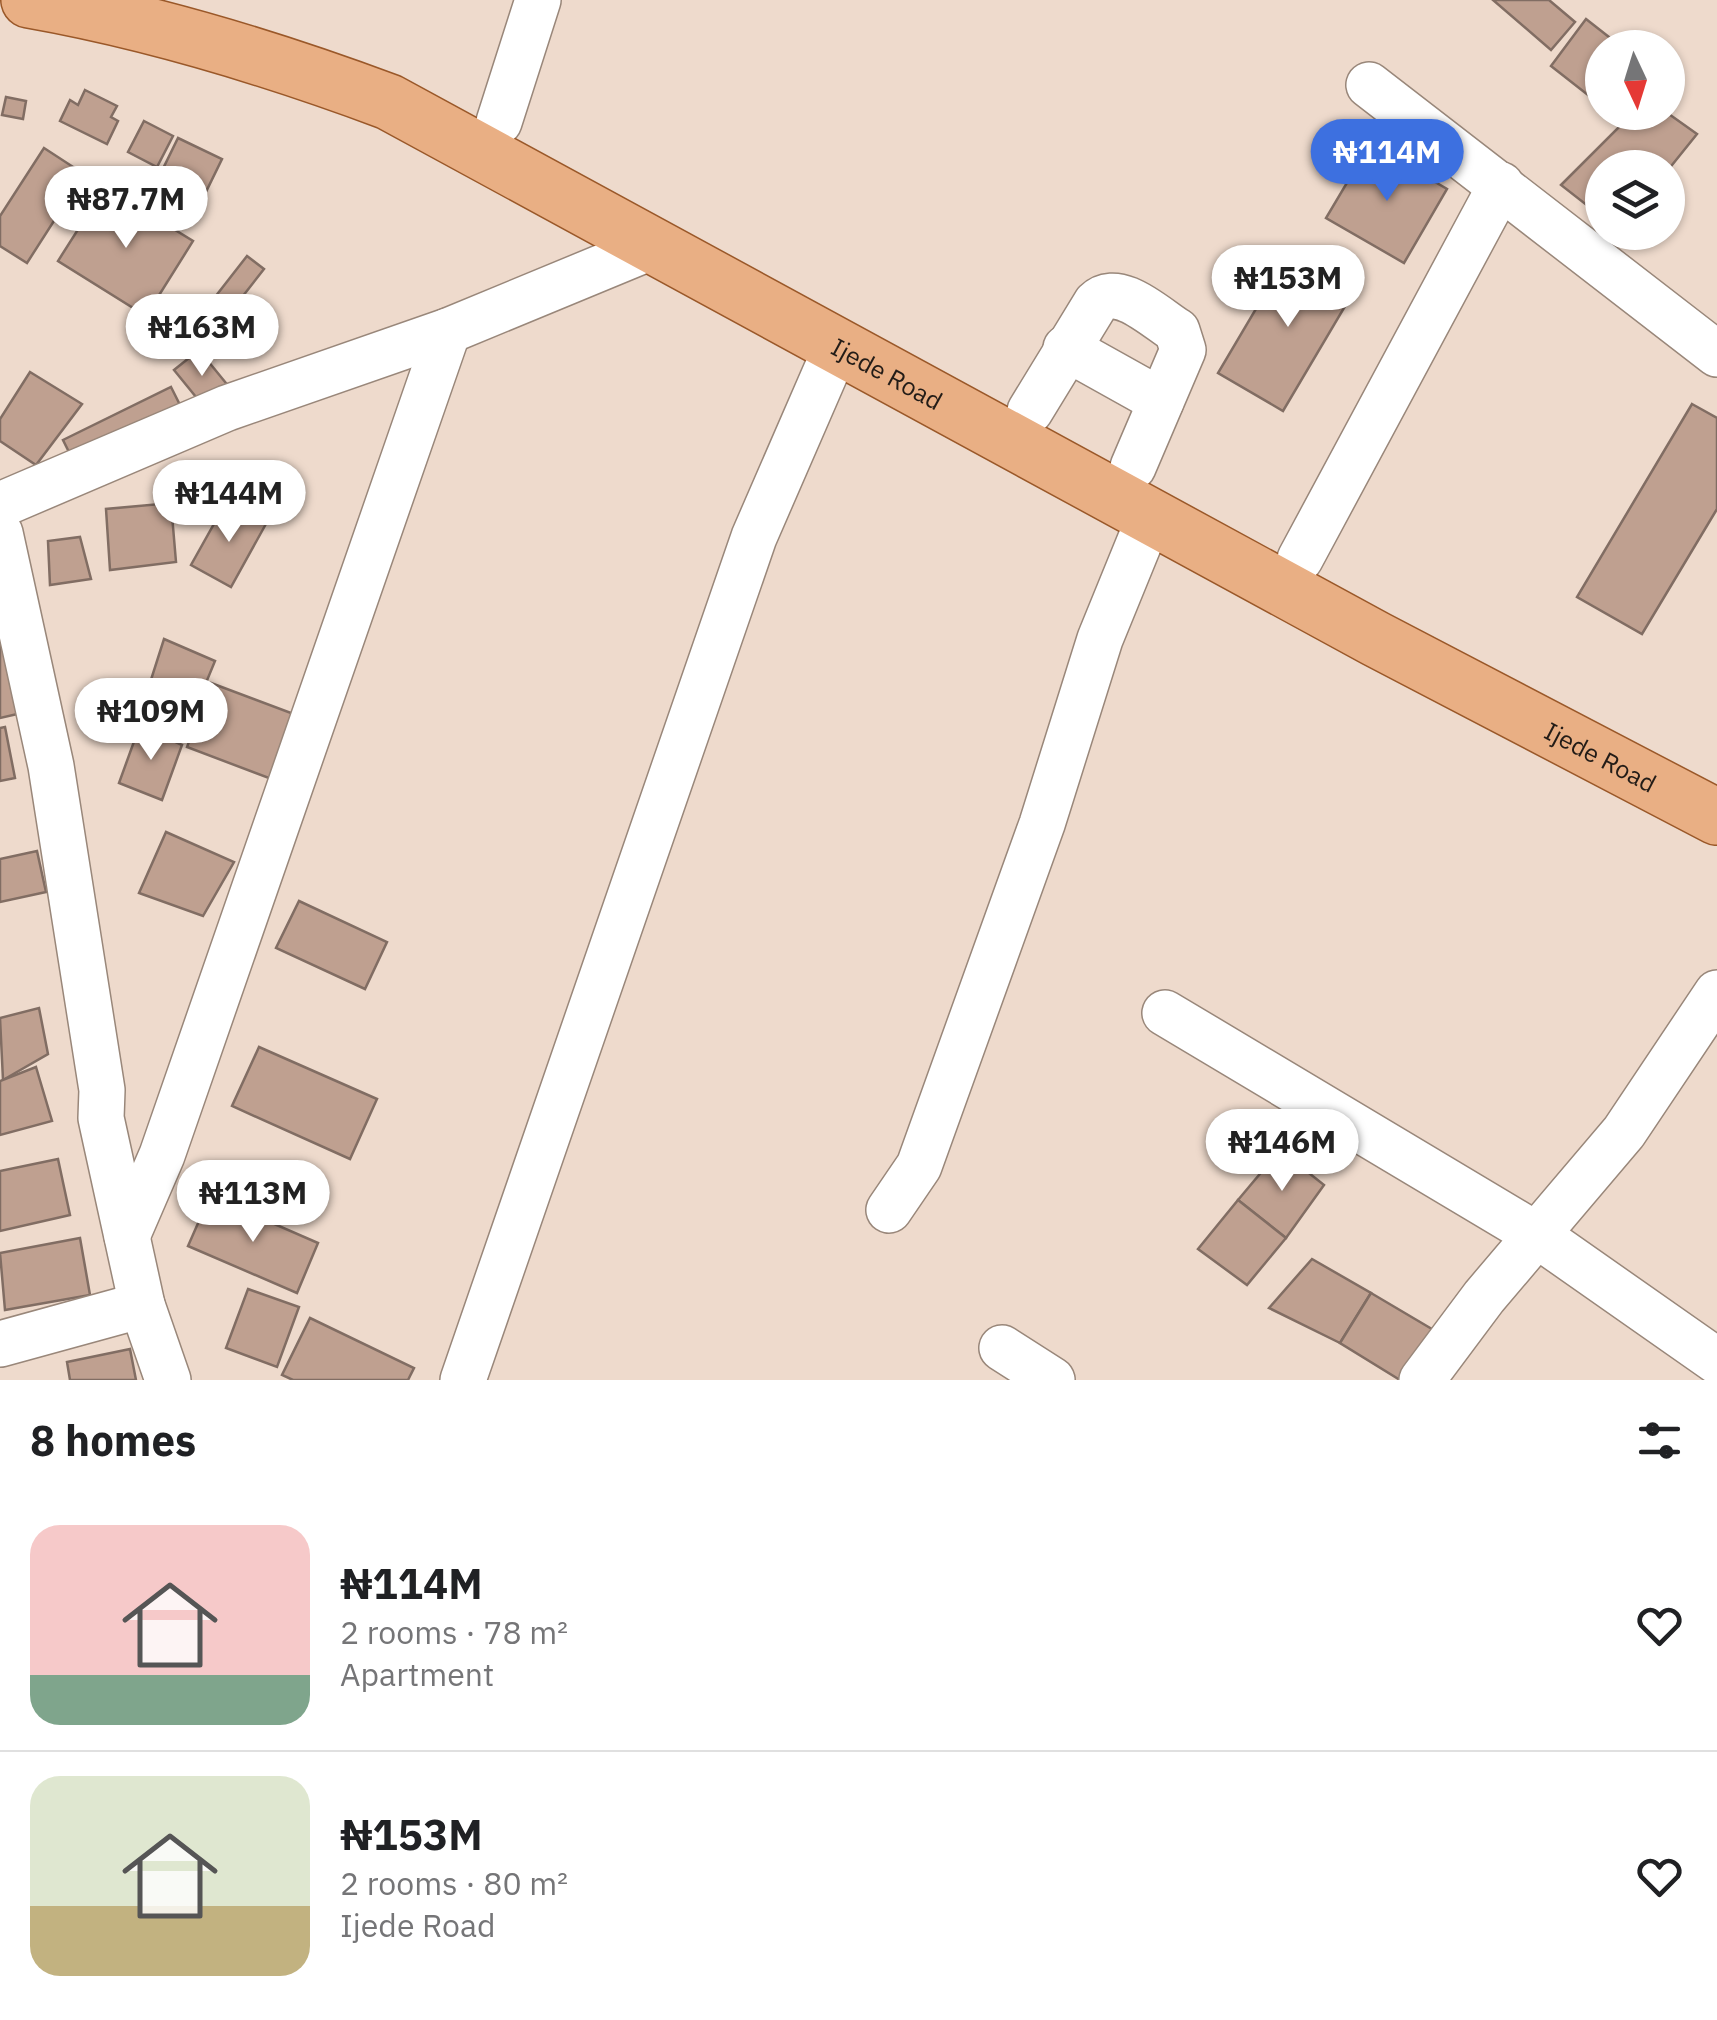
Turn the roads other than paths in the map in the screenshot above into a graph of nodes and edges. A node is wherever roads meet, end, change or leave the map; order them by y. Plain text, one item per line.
1 (29, 0) edge
2 (183, 0) edge
3 (538, 0) edge
4 (1369, 85) dead end
5 (499, 122) junction
6 (1501, 185) junction
7 (656, 245) junction
8 (448, 331) junction
9 (837, 346) junction
10 (1066, 348) junction
11 (1717, 354) edge
12 (1161, 401) junction
13 (1030, 411) junction
14 (1142, 491) junction
15 (0, 506) edge
16 (0, 533) edge
17 (1300, 559) junction
18 (1717, 780) edge
19 (1717, 816) edge
20 (1717, 994) edge
21 (1165, 1013) dead end
22 (889, 1210) dead end
23 (127, 1236) junction
24 (1540, 1237) junction
25 (142, 1305) junction
26 (0, 1344) edge
27 (1002, 1348) dead end
28 (1717, 1361) edge
29 (168, 1380) edge
30 (463, 1380) edge
31 (1052, 1380) edge
32 (1422, 1380) edge

1 - 7 main road, Ijede Road
2 - 5 main road, Ijede Road
3 - 5 street
4 - 6 street
5 - 13 main road, Ijede Road
6 - 11 street
6 - 17 street
7 - 8 street
7 - 9 main road, Ijede Road
8 - 15 street
8 - 23 street
9 - 14 main road, Ijede Road
9 - 30 street
10 - 12 street
10 - 12 street
10 - 13 street
12 - 14 street
13 - 14 main road, Ijede Road
14 - 17 main road, Ijede Road
14 - 19 main road, Ijede Road
14 - 22 street
16 - 23 street
17 - 18 main road, Ijede Road
20 - 24 street
21 - 24 street
23 - 25 street
24 - 28 street
24 - 32 street
25 - 26 street
25 - 29 street
27 - 31 street

